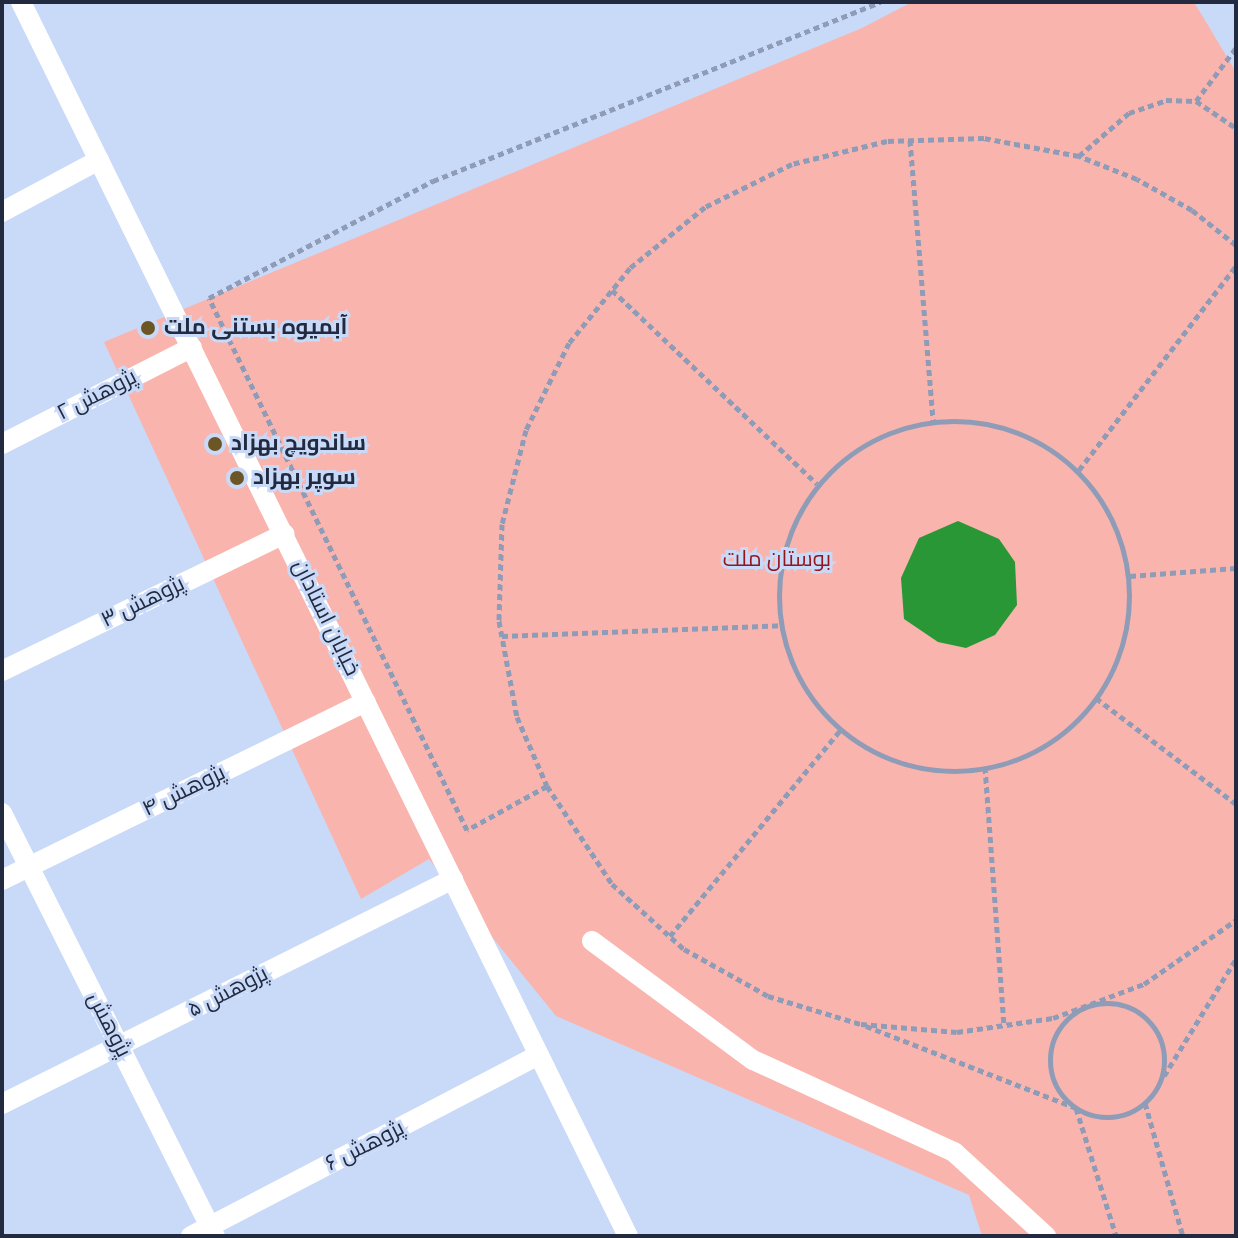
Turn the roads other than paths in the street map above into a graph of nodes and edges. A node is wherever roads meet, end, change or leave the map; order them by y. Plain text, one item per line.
1 (21, 2) edge
2 (99, 160) junction
3 (2, 212) edge
4 (192, 347) junction
5 (2, 444) edge
6 (284, 534) junction
7 (2, 671) edge
8 (366, 702) junction
9 (2, 813) edge
10 (29, 867) junction
11 (453, 879) junction
12 (2, 880) edge
13 (592, 941) dead end
14 (120, 1047) junction
15 (539, 1055) junction
16 (2, 1104) edge
17 (213, 1231) edge
18 (191, 1236) edge
19 (628, 1236) edge
20 (1046, 1236) edge

1 - 2 street, خیابان استادان
2 - 3 street
2 - 4 street, خیابان استادان
4 - 5 street, پژوهش ۲
4 - 6 street, خیابان استادان
6 - 7 street, پژوهش ۳
6 - 8 street, خیابان استادان
8 - 10 street, پژوهش ۴
8 - 11 street, خیابان استادان
9 - 10 street, پژوهش
10 - 12 street, پژوهش ۴
10 - 14 street, پژوهش
11 - 14 street, پژوهش ۵
11 - 15 street, خیابان استادان
13 - 20 street
14 - 16 street, پژوهش ۵
14 - 17 street, پژوهش
15 - 17 street, پژوهش ۶
15 - 19 street, خیابان استادان
17 - 18 street, پژوهش ۶

